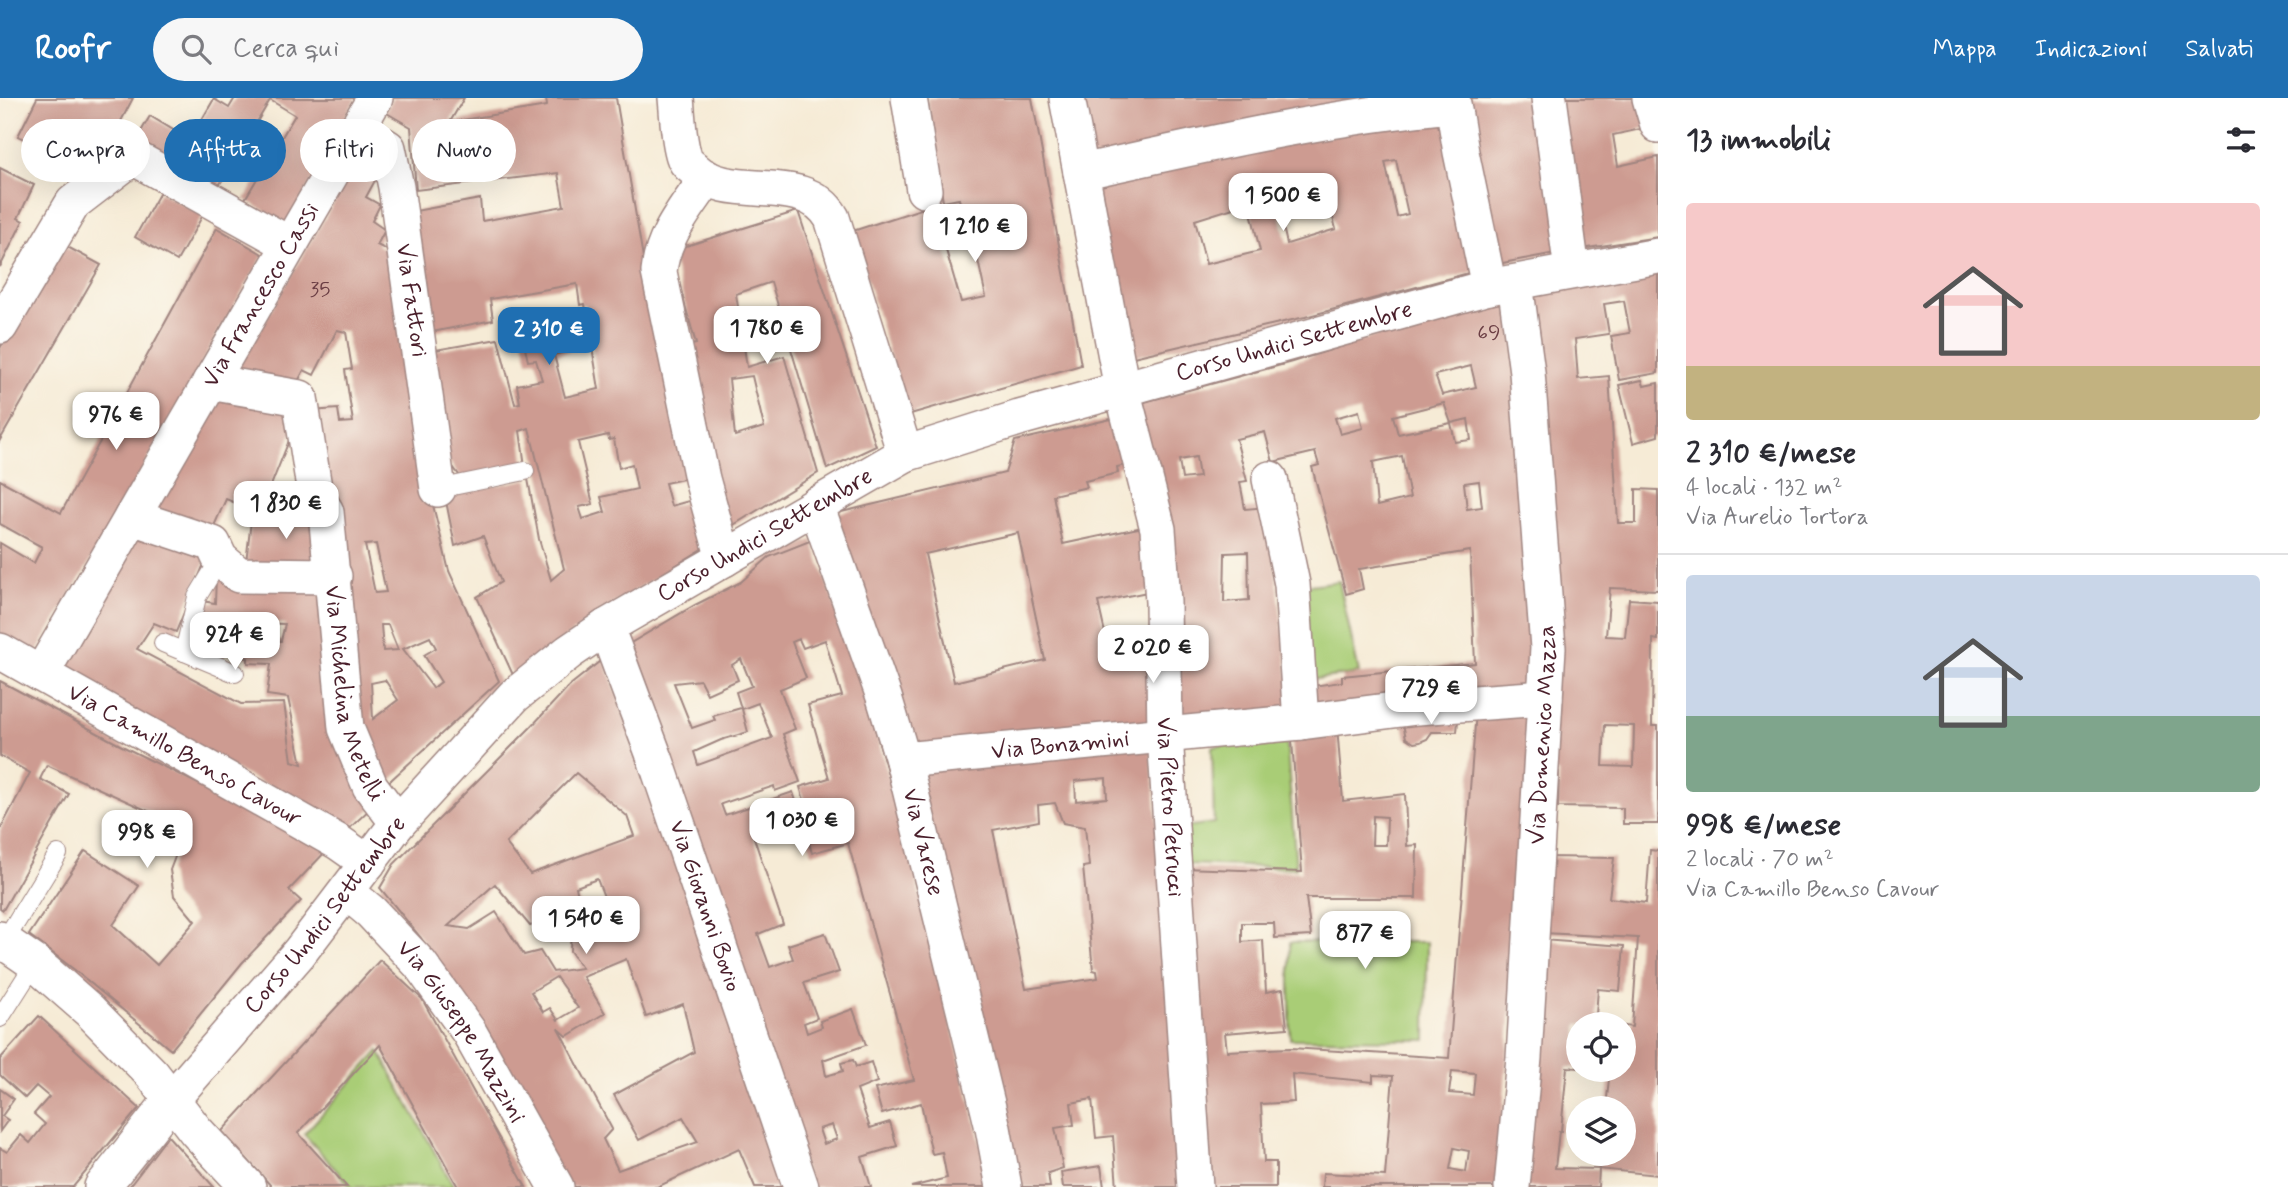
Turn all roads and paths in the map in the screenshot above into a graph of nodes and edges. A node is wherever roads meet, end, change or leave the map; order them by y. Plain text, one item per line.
1 (375, 98) edge
2 (676, 98) edge
3 (909, 98) edge
4 (1067, 98) edge
5 (1549, 98) edge
6 (1650, 98) edge
7 (1453, 102) edge
8 (362, 119) edge
9 (1658, 125) edge
10 (1081, 172) junction
11 (706, 178) junction
12 (325, 182) edge
13 (395, 182) edge
14 (924, 190) dead end
15 (289, 244) junction
16 (1658, 257) edge
17 (1572, 271) junction
18 (1502, 285) junction
19 (0, 326) edge
20 (210, 382) junction
21 (1122, 389) junction
22 (905, 454) junction
23 (525, 471) dead end
24 (1270, 479) dead end
25 (439, 489) joint
26 (816, 505) junction
27 (132, 517) junction
28 (220, 559) junction
29 (724, 559) junction
30 (334, 576) junction
31 (606, 627) junction
32 (163, 643) dead end
33 (0, 651) edge
34 (184, 652) junction
35 (234, 673) dead end
36 (41, 674) junction
37 (1545, 698) junction
38 (1301, 722) junction
39 (1165, 734) junction
40 (903, 760) junction
41 (398, 822) junction
42 (58, 854) dead end
43 (368, 863) junction
44 (347, 892) junction
45 (2, 940) edge
46 (35, 963) junction
47 (0, 1018) edge
48 (172, 1099) junction
49 (102, 1187) edge
50 (247, 1187) edge
51 (556, 1187) edge
52 (802, 1187) edge
53 (1004, 1187) edge
54 (1195, 1187) edge
55 (1512, 1187) edge

1 - 8 street, Via Francesco Cassi
2 - 11 street
3 - 14 street
4 - 10 street, Via Pietro Petrucci
5 - 17 street
6 - 9 street
7 - 10 street
7 - 18 street, Via Domenico Mazza
10 - 21 street, Via Pietro Petrucci
11 - 22 street
11 - 29 street
12 - 15 street, Via Francesco Cassi
13 - 25 street, Via Fattori
15 - 19 street
15 - 20 street, Via Francesco Cassi
16 - 17 street, Corso Undici Settembre
17 - 18 street, Corso Undici Settembre
18 - 21 street, Corso Undici Settembre
18 - 37 street, Via Domenico Mazza
20 - 27 street, Via Francesco Cassi
20 - 30 street, Via Michelina Metelli
21 - 22 street, Corso Undici Settembre
21 - 39 street, Via Pietro Petrucci
22 - 26 street, Corso Undici Settembre
23 - 25 lane
24 - 38 street
26 - 29 street, Corso Undici Settembre
26 - 40 street, Via Varese
27 - 28 street
27 - 36 street, Via Francesco Cassi
28 - 30 street
28 - 34 lane
29 - 31 street, Corso Undici Settembre
30 - 41 street, Via Michelina Metelli
31 - 41 street, Corso Undici Settembre
31 - 52 street, Via Giovanni Bovio
32 - 34 lane
33 - 36 street, Via Camillo Benso Cavour
34 - 35 lane
36 - 43 street, Via Camillo Benso Cavour
37 - 38 street, Via Bonamini
37 - 55 street, Via Domenico Mazza
38 - 39 street, Via Bonamini
39 - 40 street, Via Bonamini
39 - 54 street, Via Pietro Petrucci
40 - 53 street, Via Varese
41 - 43 street, Corso Undici Settembre
42 - 45 lane
43 - 44 street, Corso Undici Settembre
44 - 48 street, Corso Undici Settembre
44 - 51 street, Via Giuseppe Mazzini
45 - 46 street
46 - 47 lane
46 - 48 street
48 - 49 street, Corso Undici Settembre
48 - 50 street

